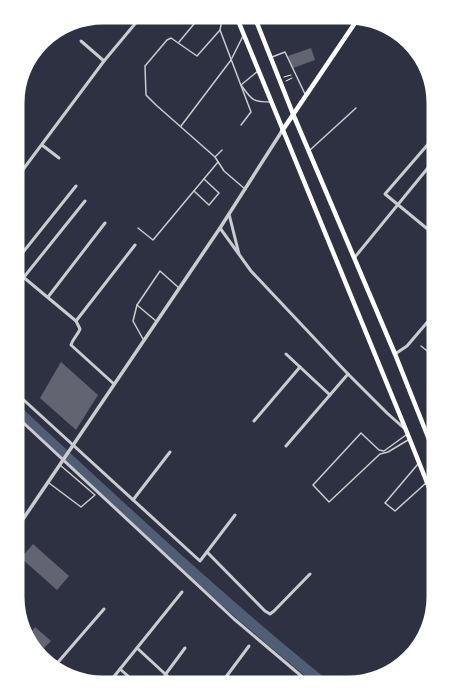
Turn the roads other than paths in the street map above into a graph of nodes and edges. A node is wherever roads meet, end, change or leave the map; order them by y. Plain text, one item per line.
1 (136, 22) edge
2 (196, 22) edge
3 (221, 22) edge
4 (238, 22) edge
5 (258, 22) edge
6 (355, 23) edge
7 (220, 30) junction
8 (243, 34) junction
9 (81, 41) dead end
10 (179, 42) junction
11 (271, 57) junction
12 (231, 60) junction
13 (104, 61) junction
14 (258, 70) junction
15 (240, 85) junction
16 (306, 96) junction
17 (271, 102) junction
18 (356, 108) dead end
19 (293, 114) junction
20 (241, 125) dead end
21 (180, 126) junction
22 (282, 131) junction
23 (429, 143) edge
24 (42, 145) junction
25 (222, 150) dead end
26 (309, 151) junction
27 (215, 157) junction
28 (59, 158) dead end
29 (218, 162) junction
30 (429, 167) edge
31 (22, 171) edge
32 (204, 179) junction
33 (76, 186) dead end
34 (245, 189) junction
35 (194, 191) junction
36 (85, 201) dead end
37 (398, 205) junction
38 (229, 214) junction
39 (106, 223) dead end
40 (138, 228) dead end
41 (220, 228) junction
42 (429, 230) edge
43 (135, 245) dead end
44 (22, 254) edge
45 (240, 256) junction
46 (355, 258) junction
47 (24, 278) joint
48 (179, 288) junction
49 (48, 297) junction
50 (137, 305) junction
51 (429, 320) edge
52 (76, 321) junction
53 (156, 322) junction
54 (144, 340) junction
55 (421, 346) dead end
56 (429, 352) edge
57 (286, 354) dead end
58 (395, 354) junction
59 (300, 367) junction
60 (348, 374) junction
61 (114, 384) junction
62 (330, 395) junction
63 (22, 398) edge
64 (22, 421) edge
65 (254, 421) dead end
66 (408, 434) junction
67 (429, 439) edge
68 (73, 445) junction
69 (286, 446) dead end
70 (170, 452) dead end
71 (64, 459) junction
72 (419, 463) junction
73 (60, 465) junction
74 (48, 482) junction
75 (427, 483) junction
76 (429, 488) edge
77 (133, 500) junction
78 (235, 515) dead end
79 (22, 521) edge
80 (207, 552) junction
81 (310, 574) dead end
82 (182, 592) dead end
83 (104, 608) dead end
84 (249, 646) dead end
85 (137, 648) junction
86 (185, 648) dead end
87 (57, 663) edge
88 (120, 669) junction
89 (165, 675) junction
90 (113, 678) edge
91 (130, 678) edge
92 (169, 678) edge
93 (225, 678) edge
94 (304, 678) edge

1 - 13 street
2 - 10 lane
3 - 7 lane
4 - 8 main road
5 - 11 main road
6 - 16 main road
7 - 10 lane
7 - 12 lane
8 - 12 lane
8 - 14 main road
9 - 13 street
10 - 21 lane
11 - 16 lane
11 - 19 main road
12 - 15 lane
12 - 21 lane
13 - 24 street
14 - 15 lane
14 - 17 main road
15 - 17 lane
15 - 20 lane
16 - 19 main road
17 - 22 main road
18 - 26 lane
19 - 22 main road
19 - 26 main road
21 - 27 lane
22 - 34 street
22 - 66 main road
23 - 37 street
24 - 28 street
24 - 31 street
25 - 27 lane
26 - 46 main road
27 - 29 lane
29 - 32 lane
29 - 34 lane
30 - 37 street
32 - 35 lane
32 - 35 lane
33 - 44 street
34 - 38 street
35 - 40 lane
36 - 47 street
37 - 42 street
37 - 46 street
38 - 41 street
38 - 45 street
39 - 49 street
41 - 45 street
41 - 48 street
43 - 52 street
45 - 60 street
46 - 58 main road
47 - 49 street
48 - 50 lane
48 - 53 street
49 - 52 street
50 - 53 lane
50 - 54 lane
51 - 58 street
52 - 61 street
53 - 54 street
54 - 61 street
55 - 56 lane
57 - 59 street
58 - 67 main road
59 - 62 street
59 - 65 street
60 - 62 street
60 - 66 street
61 - 68 street
62 - 69 street
63 - 68 street
64 - 71 street
66 - 66 lane
66 - 72 main road
68 - 71 street
68 - 77 street
70 - 77 street
71 - 73 street
71 - 94 street
72 - 75 main road
72 - 75 lane
73 - 74 street
73 - 74 lane
74 - 79 street
75 - 76 main road
77 - 80 street
78 - 80 street
80 - 81 street
82 - 85 street
83 - 87 street
84 - 93 street
85 - 88 street
85 - 89 street
86 - 89 street
88 - 90 street
88 - 91 street
89 - 92 street

